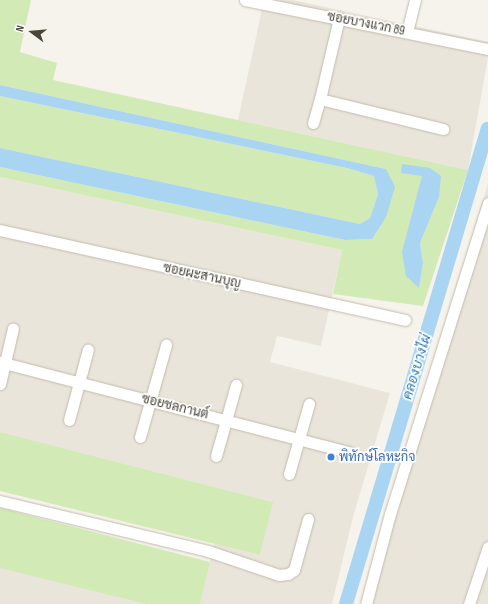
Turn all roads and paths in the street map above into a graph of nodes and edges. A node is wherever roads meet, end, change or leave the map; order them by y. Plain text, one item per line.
1 (245, 0) edge
2 (415, 0) edge
3 (339, 18) junction
4 (407, 32) junction
5 (488, 49) edge
6 (320, 99) junction
7 (313, 124) dead end
8 (444, 129) dead end
9 (488, 203) edge
10 (0, 230) edge
11 (405, 320) dead end
12 (13, 328) dead end
13 (166, 345) dead end
14 (88, 349) dead end
15 (2, 363) edge
16 (79, 383) junction
17 (0, 384) edge
18 (236, 385) dead end
19 (150, 401) junction
20 (309, 404) dead end
21 (69, 420) dead end
22 (226, 420) junction
23 (140, 437) dead end
24 (300, 439) junction
25 (351, 453) dead end
26 (216, 456) dead end
27 (289, 474) dead end
28 (0, 501) edge
29 (308, 519) dead end
30 (488, 547) edge
31 (366, 604) edge
32 (469, 604) edge

1 - 3 street, ซอยบางแวก 89
2 - 4 street
3 - 4 street, ซอยบางแวก 89
3 - 6 street
4 - 5 street, ซอยบางแวก 89
6 - 7 street
6 - 8 street
9 - 31 street
10 - 11 street, ซอยผะสานบุญ
12 - 15 street
13 - 19 street
14 - 16 street
15 - 16 street, ซอยชลกานต์
15 - 17 street
16 - 19 street, ซอยชลกานต์
16 - 21 street
18 - 22 street
19 - 22 street, ซอยชลกานต์
19 - 23 street
20 - 24 street
22 - 24 street, ซอยชลกานต์
22 - 26 street
24 - 25 street, ซอยชลกานต์
24 - 27 street
28 - 29 street
30 - 32 street

